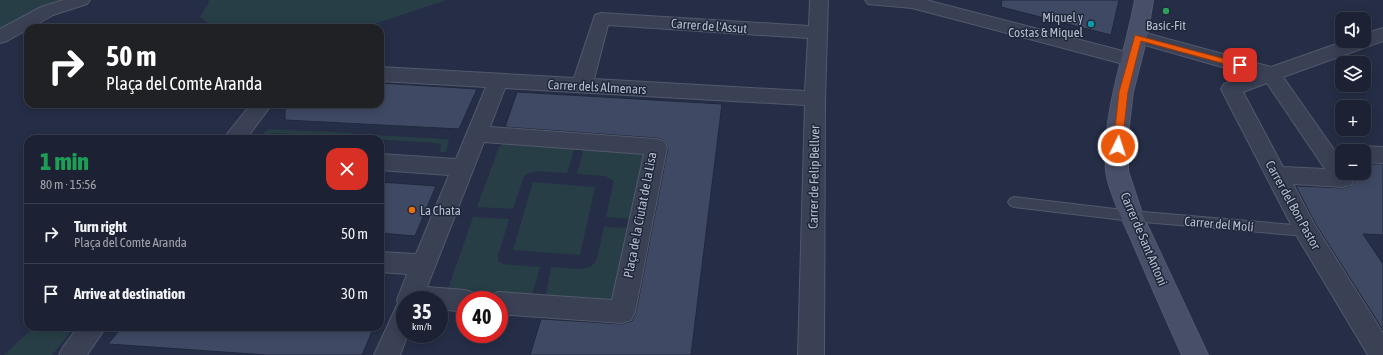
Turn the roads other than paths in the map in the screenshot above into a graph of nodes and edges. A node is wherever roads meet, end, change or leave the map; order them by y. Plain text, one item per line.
1 (81, 0) edge
2 (819, 0) edge
3 (874, 0) edge
4 (881, 0) edge
5 (1144, 0) edge
6 (24, 24) edge
7 (24, 24) edge
8 (818, 33) junction
9 (1383, 34) edge
10 (0, 37) edge
11 (1138, 37) junction
12 (1131, 60) junction
13 (384, 74) edge
14 (1271, 74) junction
15 (498, 82) junction
16 (582, 86) junction
17 (815, 99) junction
18 (259, 108) edge
19 (477, 134) junction
20 (237, 135) edge
21 (1334, 153) edge
22 (1371, 154) edge
23 (1383, 155) edge
24 (384, 162) edge
25 (463, 168) junction
26 (1276, 174) junction
27 (1014, 202) dead end
28 (1132, 216) junction
29 (1306, 231) junction
30 (384, 262) edge
31 (424, 265) junction
32 (413, 291) edge
33 (508, 304) edge
34 (90, 331) edge
35 (396, 332) edge
36 (1374, 332) edge
37 (72, 355) edge
38 (387, 355) edge
39 (811, 355) edge
40 (1195, 355) edge
41 (1382, 355) edge

1 - 6 street
2 - 8 street, Carrer de Felip Bellver
3 - 4 street
4 - 12 street
5 - 11 street, Carrer de Sant Antoni
7 - 10 street
8 - 16 street, Carrer de l'Assut
8 - 17 street, Carrer de Felip Bellver
9 - 14 street
11 - 12 street, Carrer de Sant Antoni
11 - 14 street
12 - 28 street, Carrer de Sant Antoni
13 - 15 street, Carrer dels Almenars
14 - 21 street
14 - 26 street, Carrer del Bon Pastor
15 - 16 street, Carrer dels Almenars
15 - 19 street
16 - 17 street, Carrer dels Almenars
17 - 39 street, Carrer de Felip Bellver
18 - 20 street
19 - 25 street
19 - 33 street, Plaça de la Ciutat de la Lisa
21 - 26 street
22 - 23 street
24 - 25 street
25 - 31 street
26 - 29 street, Carrer del Bon Pastor
27 - 28 lane, Carrer del Molí
28 - 29 lane, Carrer del Molí
28 - 40 street, Carrer de Sant Antoni
29 - 36 street, Carrer del Bon Pastor
30 - 31 street
31 - 32 street
34 - 37 street
35 - 38 street
36 - 41 street, Carrer del Bon Pastor

